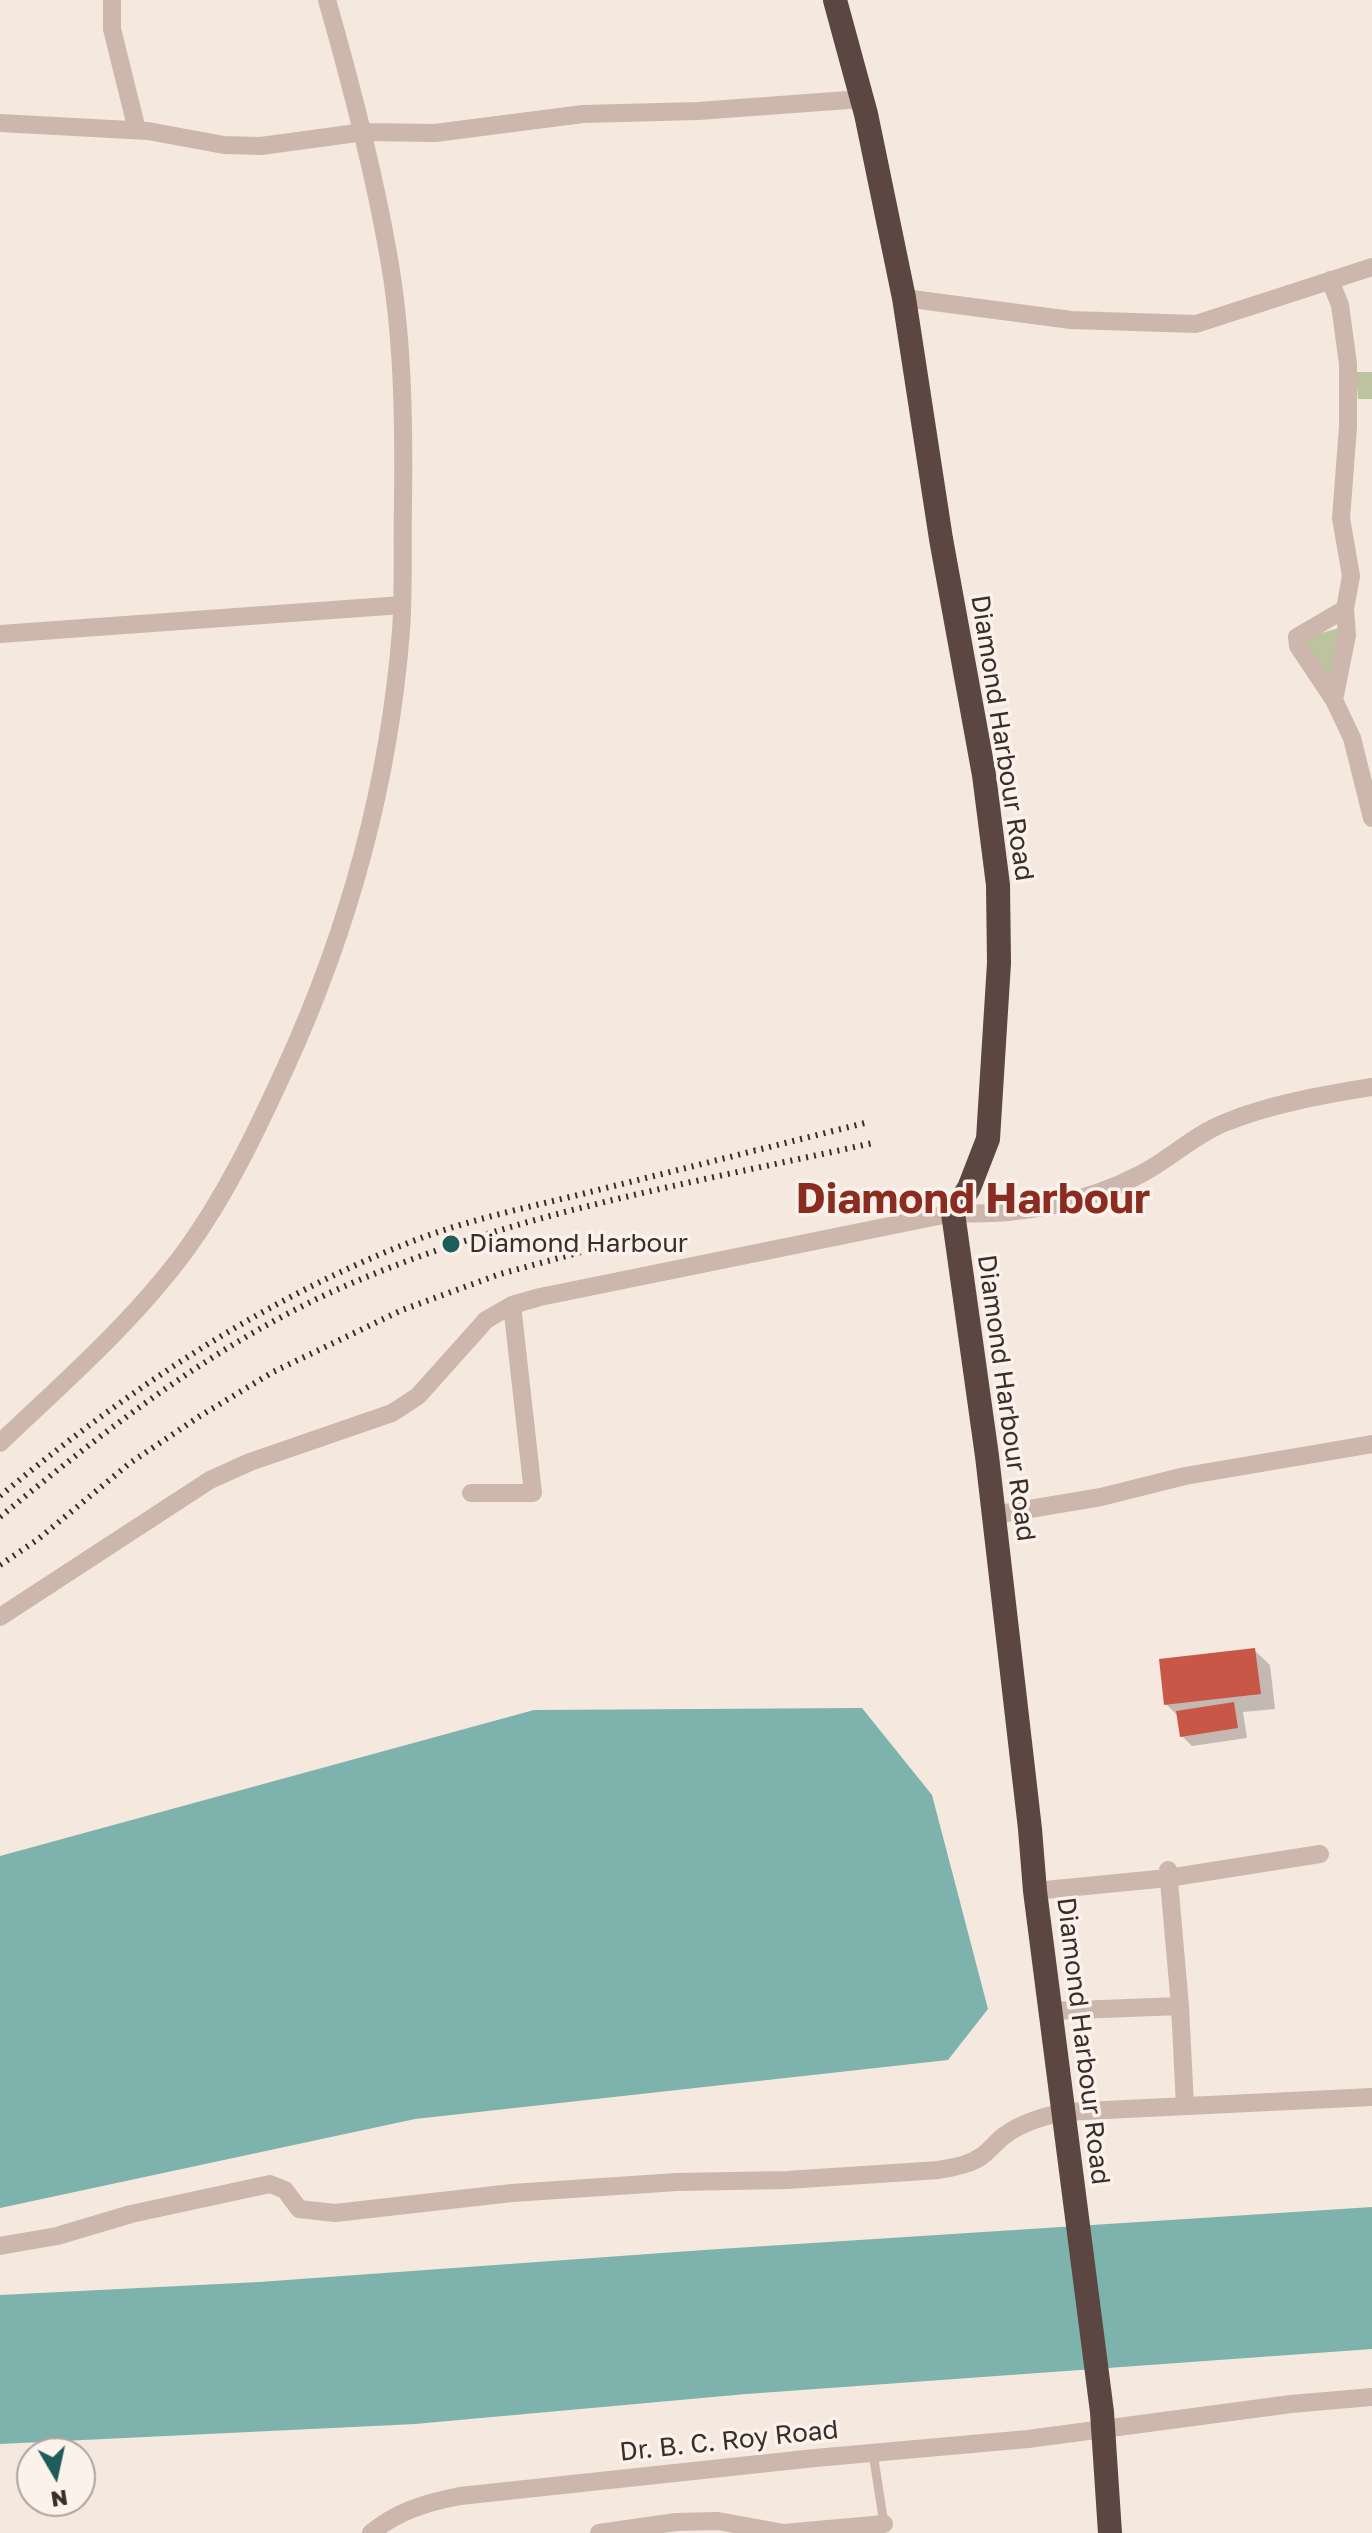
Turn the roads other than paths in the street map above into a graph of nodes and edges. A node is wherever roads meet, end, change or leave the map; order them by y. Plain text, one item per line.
1 (112, 0) edge
2 (327, 0) edge
3 (835, 0) edge
4 (862, 99) junction
5 (0, 123) edge
6 (137, 130) junction
7 (364, 132) junction
8 (1372, 267) edge
9 (1330, 280) junction
10 (904, 298) junction
11 (402, 605) junction
12 (1345, 609) junction
13 (0, 634) edge
14 (1334, 700) junction
15 (1372, 818) edge
16 (1372, 1087) edge
17 (953, 1213) junction
18 (512, 1305) junction
19 (0, 1443) edge
20 (1372, 1444) edge
21 (471, 1493) dead end
22 (994, 1515) junction
23 (0, 1617) edge
24 (1320, 1854) dead end
25 (1168, 1874) junction
26 (1035, 1891) junction
27 (1180, 2006) junction
28 (1050, 2011) junction
29 (1372, 2097) edge
30 (1185, 2106) junction
31 (1065, 2112) junction
32 (0, 2246) edge
33 (1372, 2397) edge
34 (1102, 2421) junction
35 (873, 2453) junction
36 (884, 2524) joint
37 (864, 2530) edge
38 (371, 2533) edge
39 (599, 2533) edge
40 (1110, 2533) edge

1 - 6 street
2 - 7 street
3 - 4 highway, Diamond Harbour Road
4 - 7 street
4 - 10 highway, Diamond Harbour Road
5 - 6 street
6 - 7 street
7 - 11 street
8 - 9 street
9 - 10 street
9 - 12 street
10 - 17 highway, Diamond Harbour Road
11 - 13 street
11 - 19 street
12 - 14 street
12 - 14 street
14 - 15 street
16 - 17 street
17 - 18 street
17 - 22 highway, Diamond Harbour Road
18 - 21 street
18 - 23 street
20 - 22 street
22 - 26 highway, Diamond Harbour Road
24 - 25 street
25 - 26 street
25 - 27 street
26 - 28 highway, Diamond Harbour Road
27 - 28 street
27 - 30 street
28 - 31 highway, Diamond Harbour Road
29 - 30 street
30 - 31 street
31 - 32 street
31 - 34 highway, Diamond Harbour Road
33 - 34 street, Dr. B. C. Roy Road
34 - 35 street, Dr. B. C. Roy Road
34 - 40 highway, Diamond Harbour Road
35 - 36 lane
35 - 38 street, Dr. B. C. Roy Road
36 - 37 street
37 - 39 street

